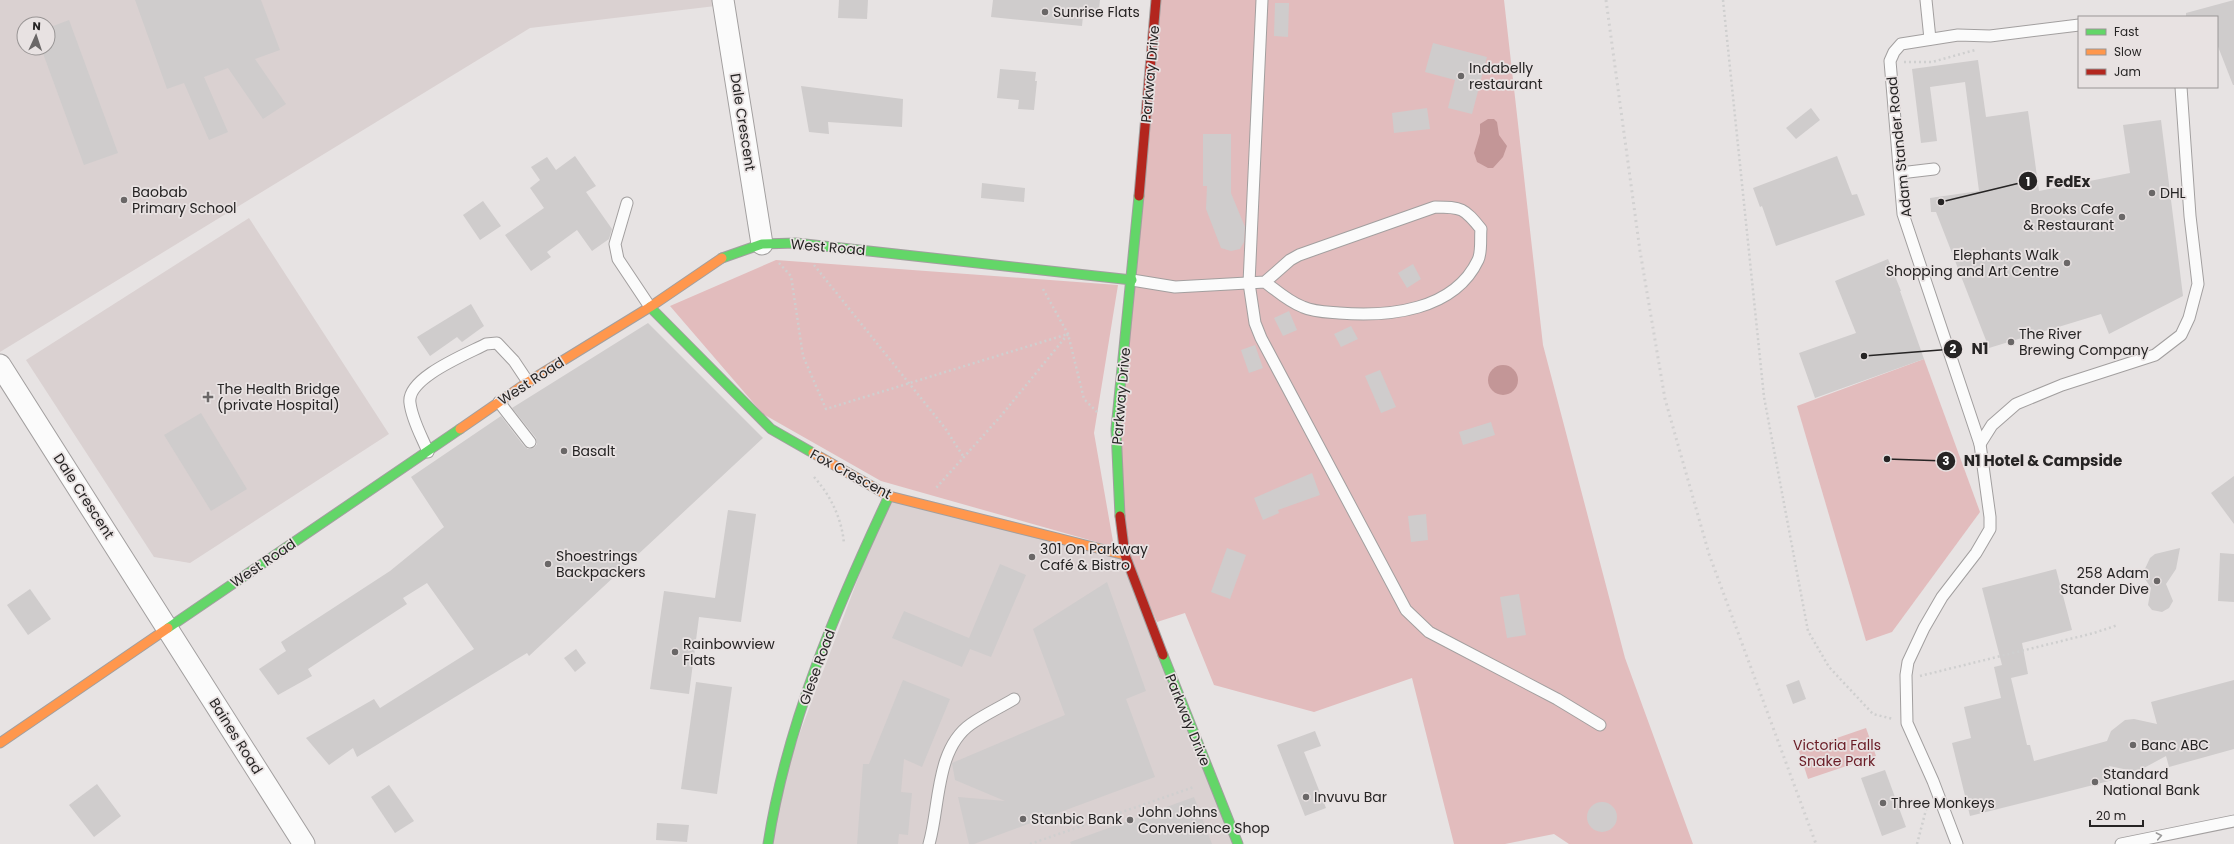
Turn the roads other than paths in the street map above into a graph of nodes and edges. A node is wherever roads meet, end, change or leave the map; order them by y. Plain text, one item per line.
1 (723, 0) edge
2 (1156, 0) edge
3 (1262, 0) edge
4 (1926, 0) edge
5 (2078, 25) edge
6 (1930, 39) junction
7 (2180, 88) edge
8 (1934, 170) dead end
9 (1900, 174) junction
10 (627, 203) dead end
11 (762, 244) junction
12 (1132, 280) junction
13 (1265, 282) junction
14 (1249, 283) junction
15 (650, 307) junction
16 (0, 365) edge
17 (528, 382) junction
18 (499, 402) junction
19 (530, 442) dead end
20 (1980, 444) junction
21 (428, 452) junction
22 (889, 496) junction
23 (1125, 556) junction
24 (168, 628) junction
25 (1014, 700) dead end
26 (1600, 725) dead end
27 (0, 743) edge
28 (2234, 821) edge
29 (304, 844) edge
30 (768, 844) edge
31 (929, 844) edge
32 (1238, 844) edge
33 (1956, 844) edge
34 (2121, 844) edge

1 - 11 street, Dale Crescent
2 - 12 street, Parkway Drive
3 - 14 lane
4 - 6 lane
5 - 6 lane, Adam Stander Road
6 - 9 lane, Adam Stander Road
7 - 20 lane
8 - 9 lane
9 - 20 lane, Adam Stander Road
10 - 15 lane
11 - 12 street, West Road
11 - 15 street, West Road
12 - 14 lane
12 - 23 street, Parkway Drive
13 - 13 lane
13 - 14 lane
14 - 26 lane
15 - 17 street, West Road
15 - 22 street, Fox Crescent
16 - 24 street, Dale Crescent
17 - 18 street, West Road
17 - 21 lane
18 - 19 lane
18 - 21 street, West Road
20 - 33 lane, Adam Stander Road
21 - 24 street, West Road
22 - 23 street, Fox Crescent
22 - 30 street, Glese Road
23 - 32 street, Parkway Drive
24 - 27 street, West Road
24 - 29 street, Baines Road
25 - 31 lane
34 -> 28 lane

